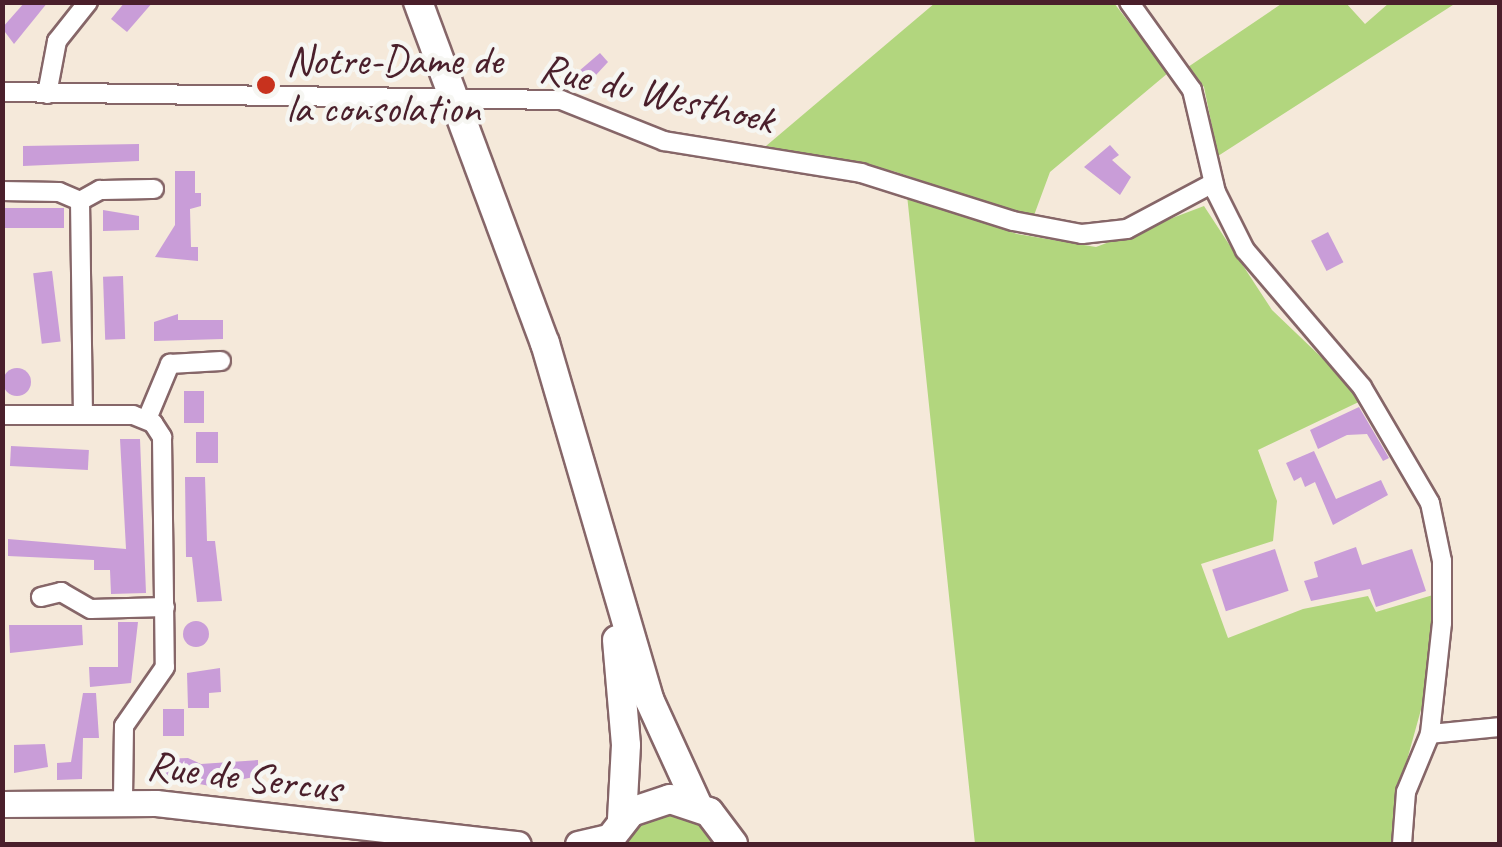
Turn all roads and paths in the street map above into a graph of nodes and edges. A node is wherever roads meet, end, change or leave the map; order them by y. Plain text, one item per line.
1 (88, 2) edge
2 (418, 2) edge
3 (1129, 2) edge
4 (2, 92) edge
5 (46, 94) junction
6 (453, 96) junction
7 (1214, 183) junction
8 (154, 190) dead end
9 (2, 191) edge
10 (80, 202) junction
11 (221, 362) dead end
12 (83, 414) junction
13 (2, 415) edge
14 (146, 419) junction
15 (602, 540) junction
16 (41, 596) dead end
17 (165, 608) junction
18 (1500, 727) edge
19 (1430, 734) junction
20 (123, 802) junction
21 (2, 804) edge
22 (698, 806) junction
23 (613, 833) edge
24 (479, 844) edge
25 (518, 844) edge
26 (578, 844) edge
27 (733, 844) edge
28 (1402, 844) edge

1 - 5 street
2 - 6 main road
3 - 7 street
4 - 5 street, Rue du Westhoek
5 - 6 street, Rue du Westhoek
6 - 7 street, Rue du Westhoek
6 - 15 main road
7 - 19 street
8 - 10 street
9 - 10 street
10 - 12 street
11 - 14 street
12 - 13 street
12 - 14 street
14 - 17 street
15 - 22 main road
15 - 23 main road
16 - 17 street
17 - 20 street
18 - 19 street
19 - 28 street
20 - 21 street, Rue de Sercus
20 - 24 street, Rue de Sercus
22 - 23 main road
22 - 27 main road
23 - 26 street
24 - 25 street, Rue de Sercus

